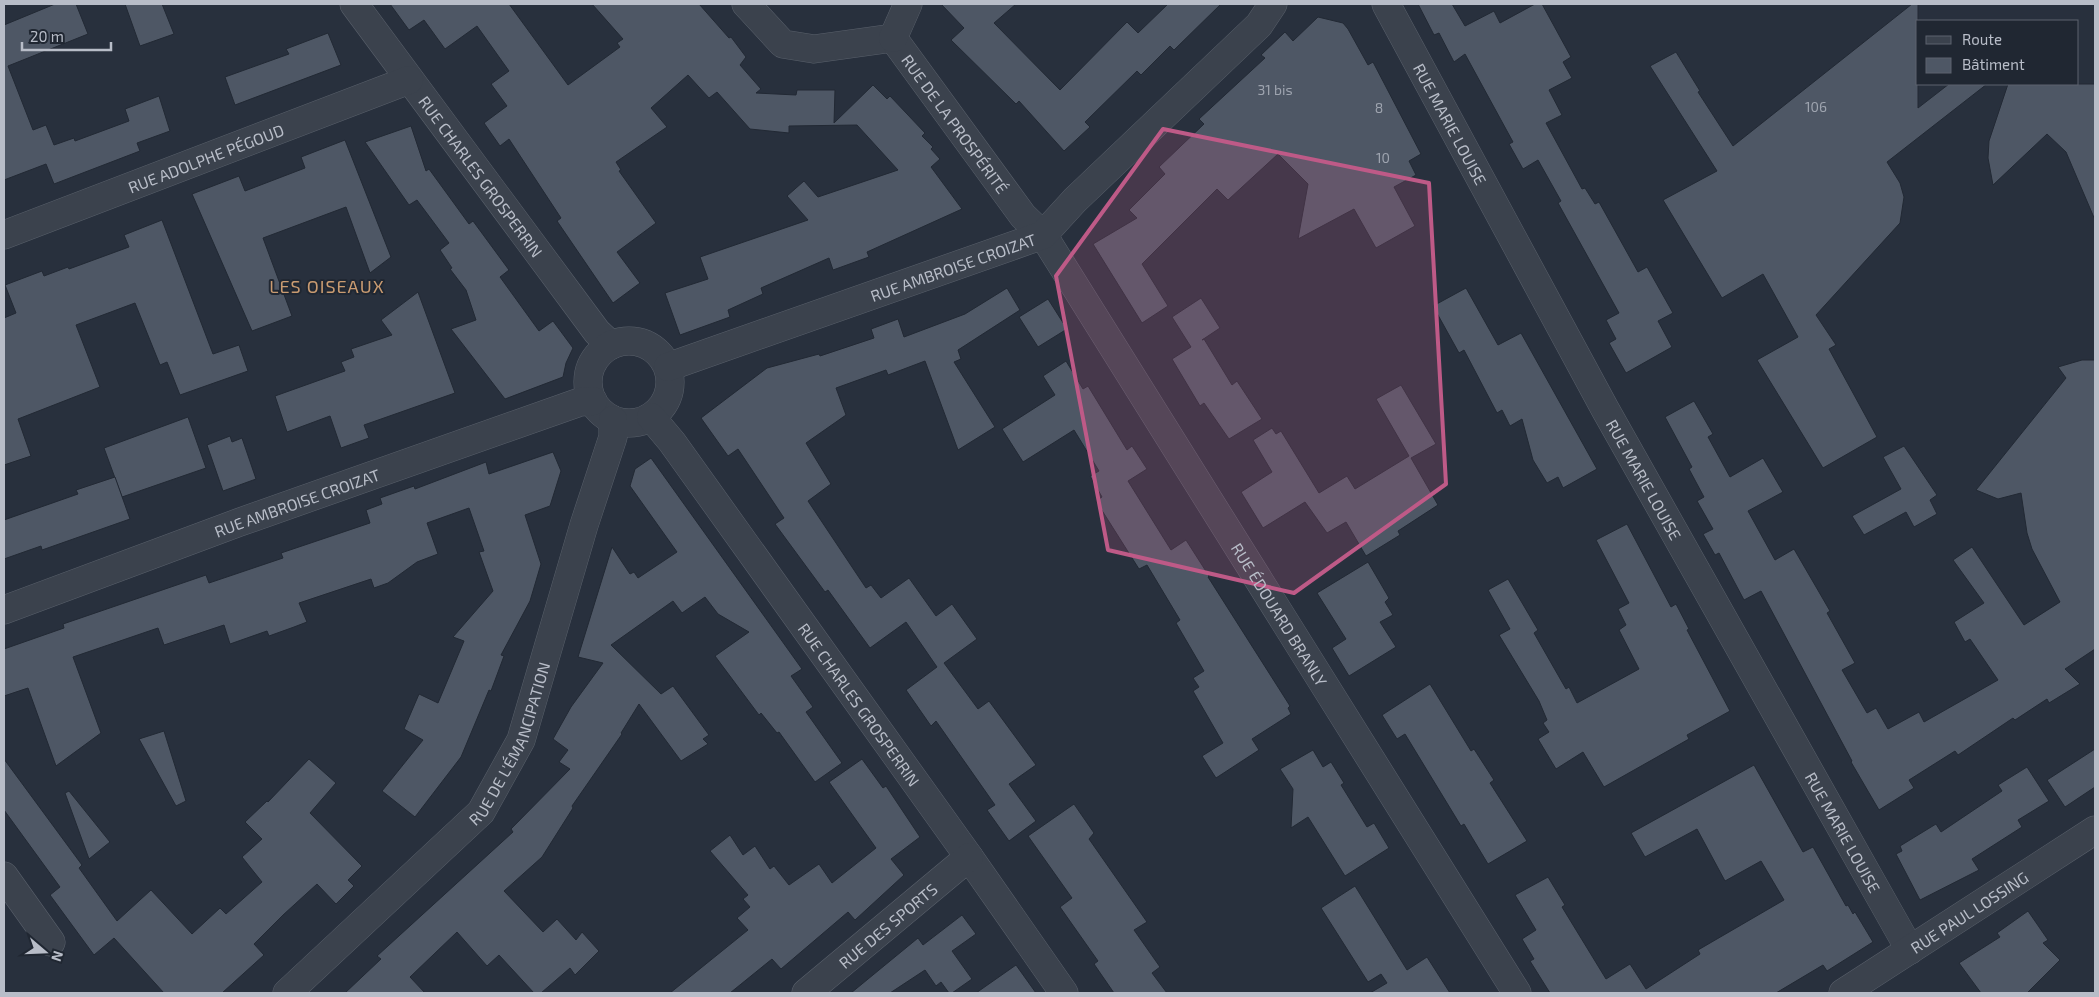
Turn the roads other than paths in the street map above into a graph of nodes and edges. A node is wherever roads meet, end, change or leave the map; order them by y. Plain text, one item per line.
1 (354, 4) edge
2 (746, 4) edge
3 (908, 4) edge
4 (1273, 4) edge
5 (1386, 4) edge
6 (893, 38) junction
7 (409, 80) junction
8 (4, 235) edge
9 (1044, 235) junction
10 (611, 345) junction
11 (668, 368) junction
12 (593, 401) junction
13 (651, 417) junction
14 (613, 420) junction
15 (4, 610) edge
16 (2095, 830) edge
17 (969, 857) junction
18 (4, 876) edge
19 (51, 942) dead end
20 (1910, 950) junction
21 (287, 993) edge
22 (806, 993) edge
23 (1064, 993) edge
24 (1517, 993) edge
25 (1842, 993) edge

1 - 7 street, RUE CHARLES GROSPERRIN
2 - 6 street
3 - 6 street, RUE DE LA PROSPÉRITÉ
4 - 9 street, RUE AMBROISE CROIZAT
5 - 20 street, RUE MARIE LOUISE
6 - 9 street, RUE DE LA PROSPÉRITÉ
7 - 8 street, RUE ADOLPHE PÉGOUD
7 - 10 street, RUE CHARLES GROSPERRIN
9 - 11 street, RUE AMBROISE CROIZAT
9 - 24 street, RUE ÉDOUARD BRANLY
10 - 11 street
10 - 12 street
11 - 13 street
12 - 14 street
12 - 15 street, RUE AMBROISE CROIZAT
13 - 14 street
13 - 17 street, RUE CHARLES GROSPERRIN
14 - 21 street, RUE DE L'ÉMANCIPATION
16 - 20 street, RUE PAUL LOSSING
17 - 22 street, RUE DES SPORTS
17 - 23 street, RUE CHARLES GROSPERRIN
18 - 19 street
20 - 25 street, RUE PAUL LOSSING

